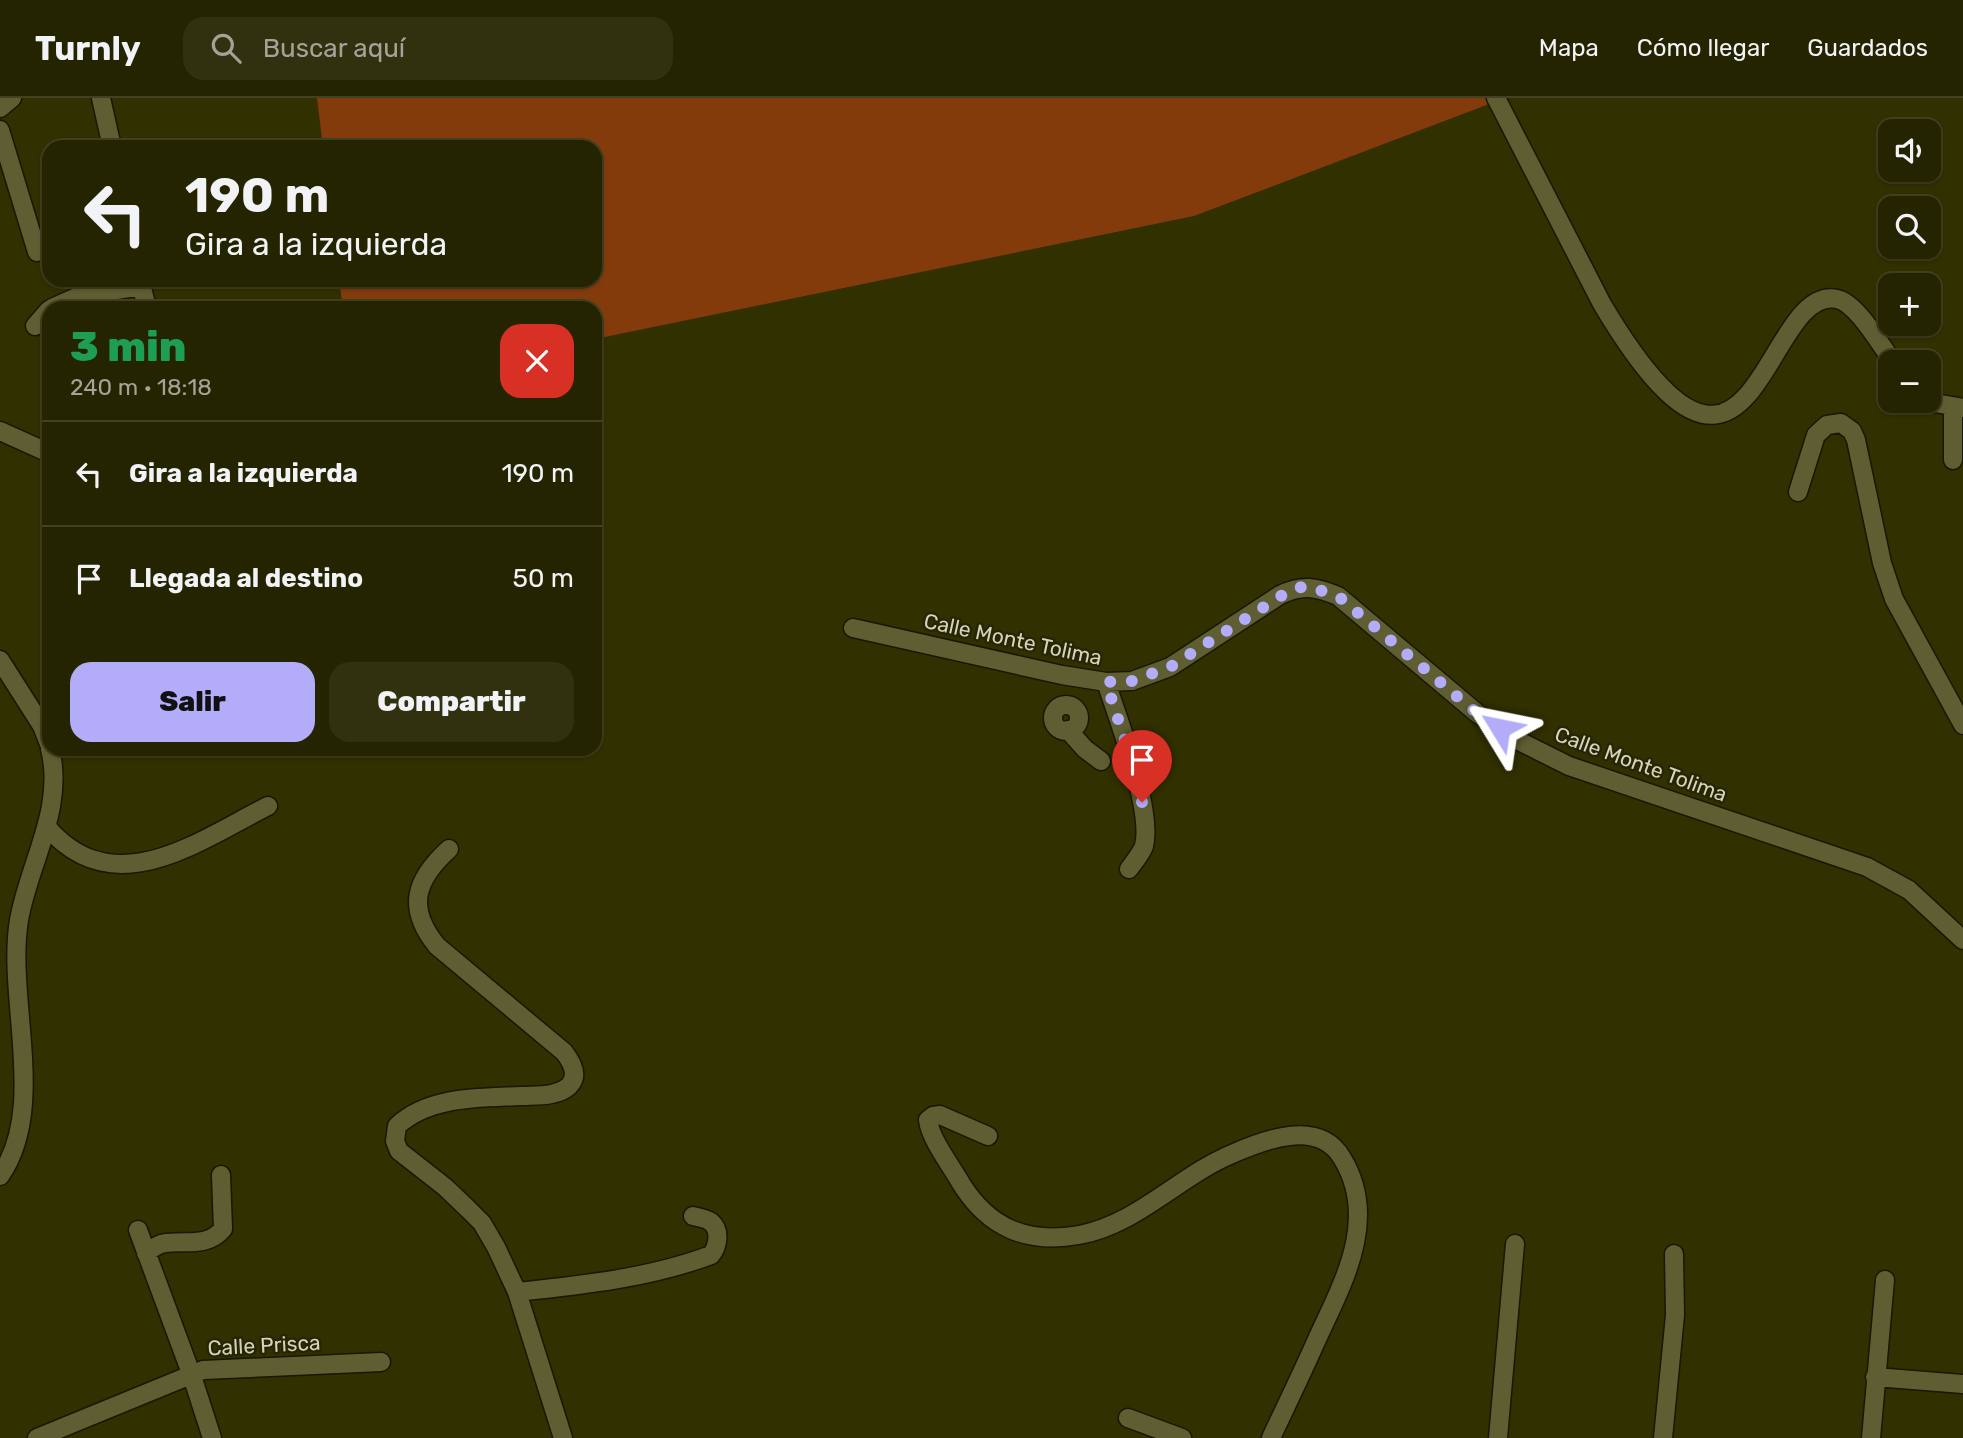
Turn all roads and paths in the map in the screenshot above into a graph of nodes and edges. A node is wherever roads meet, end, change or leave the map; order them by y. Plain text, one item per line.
1 (12, 98) edge
2 (101, 98) edge
3 (1496, 98) edge
4 (0, 108) edge
5 (0, 130) edge
6 (110, 140) edge
7 (37, 252) dead end
8 (122, 287) edge
9 (68, 301) edge
10 (42, 318) edge
11 (35, 326) dead end
12 (1883, 350) edge
13 (1958, 408) edge
14 (0, 431) edge
15 (42, 450) edge
16 (1953, 460) dead end
17 (1798, 492) dead end
18 (853, 628) dead end
19 (0, 660) edge
20 (1062, 675) junction
21 (1106, 682) junction
22 (42, 726) edge
23 (1963, 726) edge
24 (51, 756) edge
25 (1101, 761) dead end
26 (268, 806) dead end
27 (47, 827) junction
28 (449, 849) dead end
29 (1129, 869) dead end
30 (1963, 940) edge
31 (988, 1136) dead end
32 (221, 1175) dead end
33 (0, 1176) edge
34 (693, 1216) dead end
35 (138, 1230) dead end
36 (1515, 1244) dead end
37 (146, 1253) junction
38 (1674, 1254) dead end
39 (1885, 1280) dead end
40 (517, 1292) junction
41 (381, 1362) dead end
42 (192, 1376) junction
43 (1875, 1377) junction
44 (1963, 1384) edge
45 (1128, 1418) dead end
46 (37, 1438) edge
47 (212, 1438) edge
48 (563, 1438) edge
49 (1182, 1438) edge
50 (1272, 1438) edge
51 (1498, 1438) edge
52 (1663, 1438) edge
53 (1871, 1438) edge

1 - 4 street
2 - 6 street
3 - 12 street
5 - 7 street
8 - 9 street
10 - 11 street
13 - 16 street
14 - 15 street
17 - 23 street
18 - 20 street, Calle Monte Tolima
19 - 22 street
20 - 21 street, Calle Monte Tolima
20 - 25 street
21 - 29 street
21 - 30 street, Calle Monte Tolima
24 - 27 street
26 - 27 street
27 - 33 street
28 - 40 street
31 - 50 street
32 - 37 street
34 - 40 street
35 - 37 street
36 - 51 street
37 - 42 street
38 - 52 street
39 - 43 street
40 - 48 street
41 - 42 street, Calle Prisca
42 - 46 street, Calle Prisca
42 - 47 street
43 - 44 street
43 - 53 street
45 - 49 street

